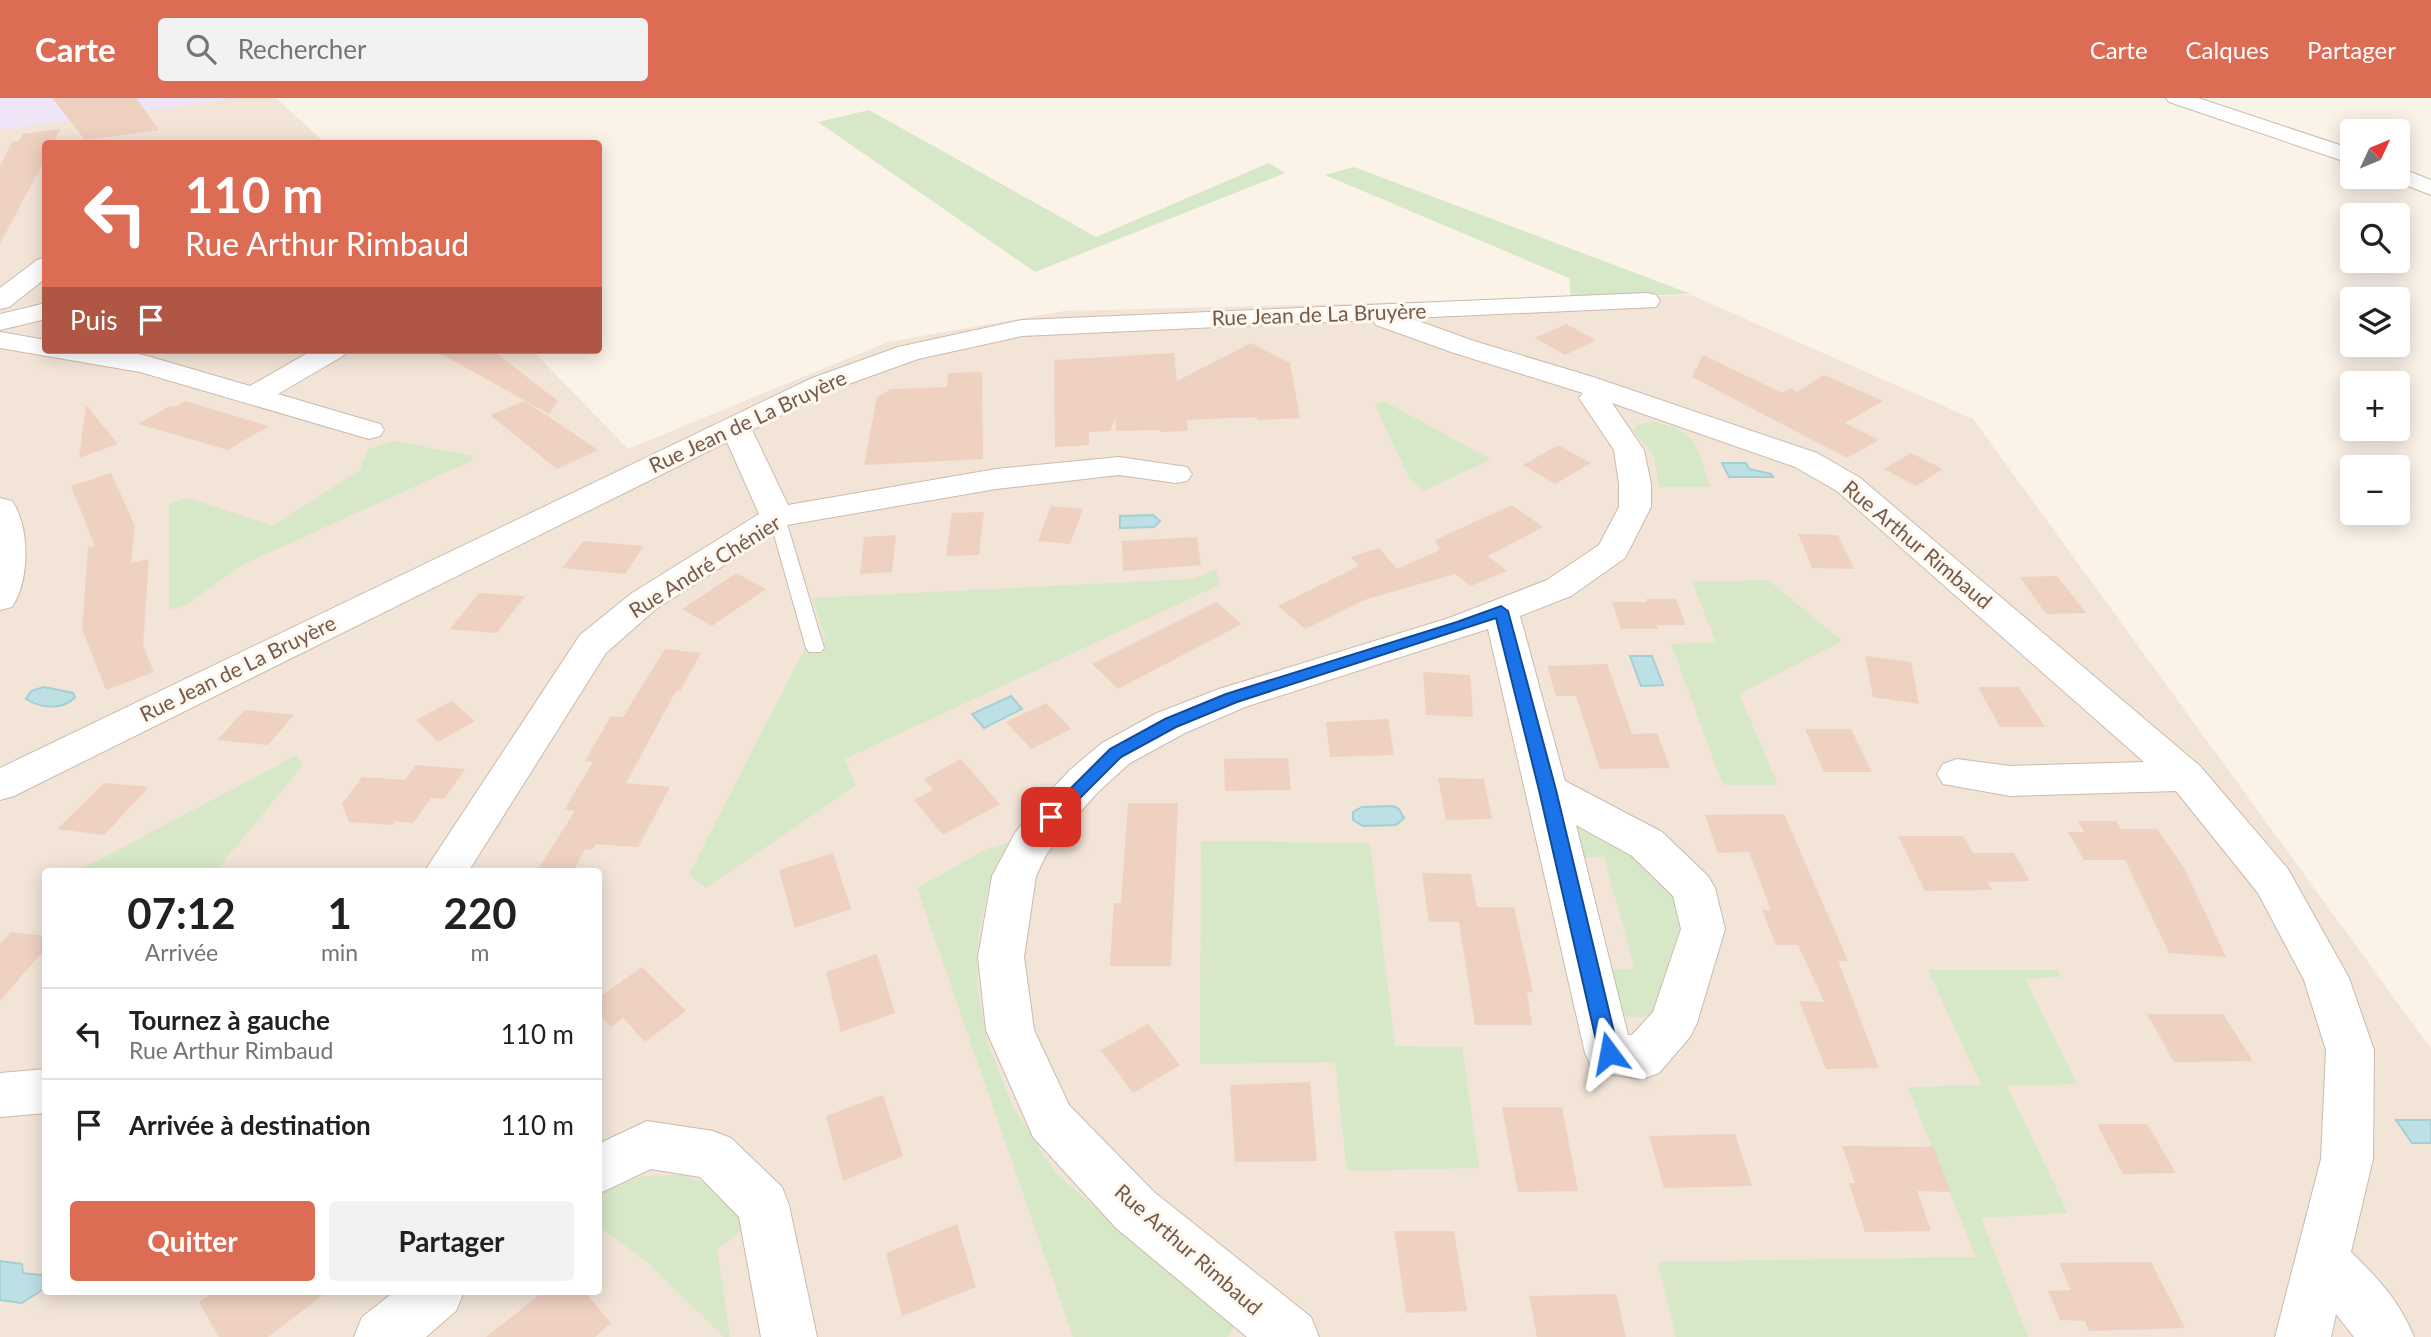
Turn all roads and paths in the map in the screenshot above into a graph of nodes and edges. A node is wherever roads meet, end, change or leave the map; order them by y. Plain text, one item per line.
1 (2176, 98) edge
2 (2340, 153) edge
3 (2410, 179) edge
4 (2431, 188) edge
5 (42, 268) edge
6 (0, 301) edge
7 (1647, 301) dead end
8 (1461, 309) junction
9 (1368, 312) junction
10 (42, 313) edge
11 (0, 322) edge
12 (0, 340) edge
13 (42, 347) edge
14 (83, 354) edge
15 (326, 354) edge
16 (1514, 360) junction
17 (254, 396) junction
18 (1589, 396) junction
19 (735, 427) junction
20 (369, 430) dead end
21 (1176, 474) dead end
22 (0, 508) edge
23 (777, 517) junction
24 (0, 599) edge
25 (1501, 611) junction
26 (815, 648) dead end
27 (1957, 774) dead end
28 (2186, 776) junction
29 (0, 785) edge
30 (1547, 790) junction
31 (448, 868) edge
32 (42, 1091) edge
33 (0, 1095) edge
34 (602, 1168) edge
35 (2322, 1262) junction
36 (433, 1295) edge
37 (382, 1337) edge
38 (789, 1337) edge
39 (1291, 1337) edge
40 (2303, 1337) edge
41 (2386, 1337) edge

1 - 2 street
3 - 4 street
5 - 6 street
7 - 8 street, Rue Jean de La Bruyère
8 - 9 street, Rue Jean de La Bruyère
8 - 16 street, Rue Arthur Rimbaud
9 - 16 street, Rue Arthur Rimbaud
9 - 19 street, Rue Jean de La Bruyère
10 - 11 street
12 - 13 street
14 - 17 street
15 - 17 street
16 - 18 street, Rue Arthur Rimbaud
17 - 20 street
18 - 25 street, Rue Arthur Rimbaud
18 - 28 street, Rue Arthur Rimbaud
19 - 23 street
19 - 29 street, Rue Jean de La Bruyère
21 - 23 street, Rue André Chénier
22 - 24 street
23 - 26 lane
23 - 31 street, Rue André Chénier
25 - 30 street
25 - 39 street, Rue Arthur Rimbaud
27 - 28 street
28 - 35 street, Rue Arthur Rimbaud
30 - 30 street
32 - 33 street
34 - 38 street
35 - 40 street, Rue Arthur Rimbaud
35 - 41 street
36 - 37 street

